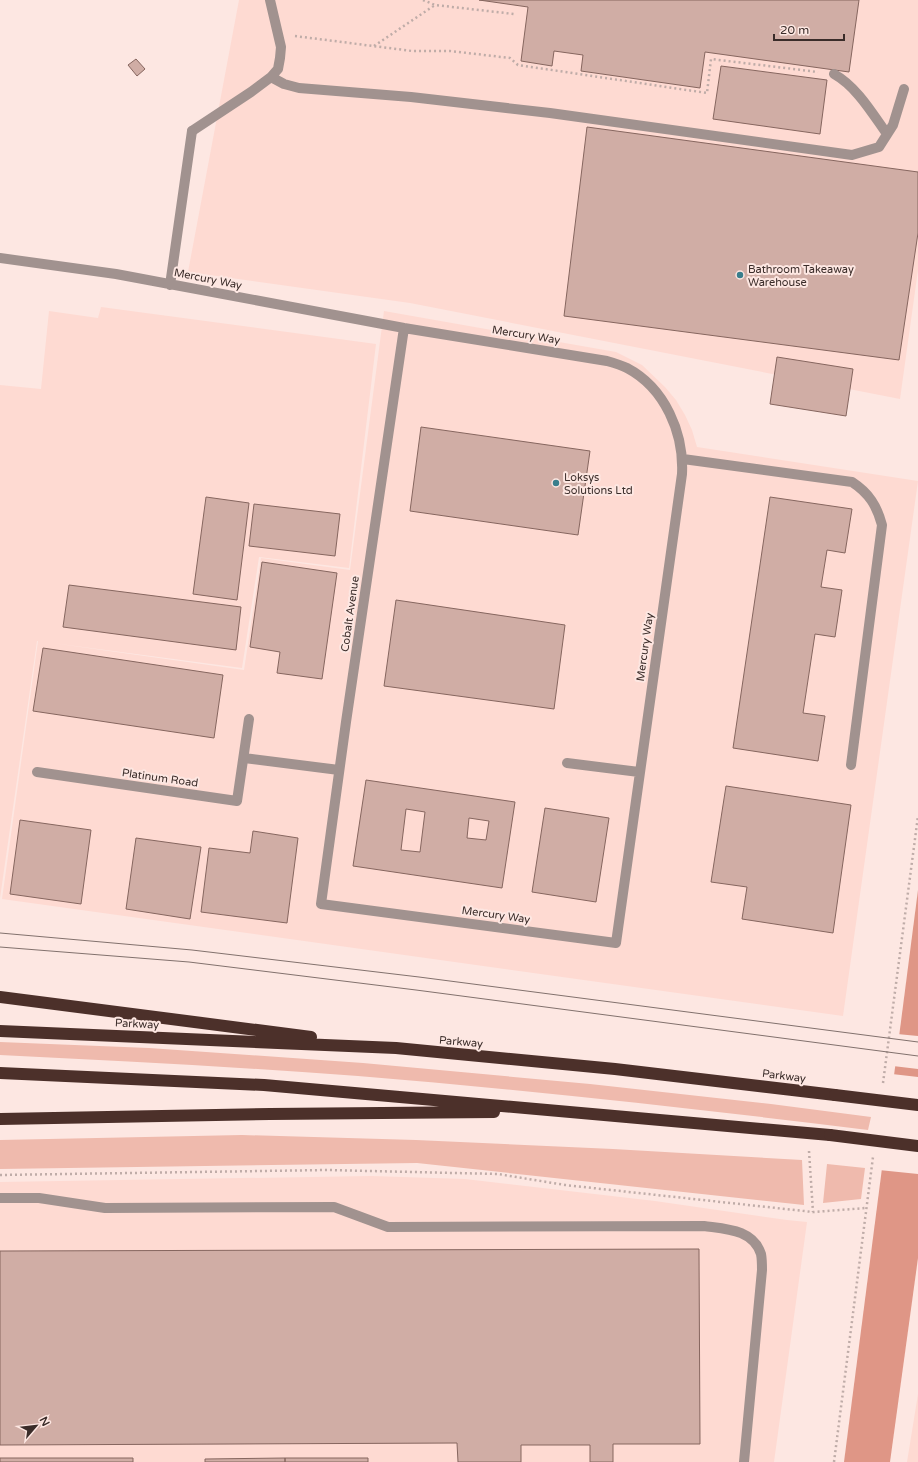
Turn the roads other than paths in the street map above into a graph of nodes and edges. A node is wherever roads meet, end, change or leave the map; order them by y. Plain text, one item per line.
1 (270, 0) edge
2 (834, 74) road end
3 (271, 77) junction
4 (904, 89) dead end
5 (887, 134) junction
6 (0, 258) edge
7 (170, 285) junction
8 (404, 328) junction
9 (683, 459) junction
10 (249, 719) dead end
11 (244, 758) junction
12 (567, 763) dead end
13 (851, 765) dead end
14 (339, 770) junction
15 (37, 772) dead end
16 (639, 772) junction
17 (321, 904) joint
18 (0, 997) edge
19 (0, 1031) edge
20 (396, 1048) junction
21 (0, 1072) edge
22 (918, 1105) edge
23 (566, 1111) junction
24 (0, 1119) edge
25 (918, 1146) edge
26 (0, 1198) edge
27 (744, 1462) edge

1 - 3 street
2 - 5 street
3 - 5 street
3 - 7 street
4 - 5 street
6 - 7 street, Mercury Way
7 - 8 street, Mercury Way
8 - 9 street, Mercury Way
8 - 14 street, Cobalt Avenue
9 - 13 street
9 - 16 street, Mercury Way
10 - 11 street, Platinum Road
11 - 14 street
11 - 15 street, Platinum Road
12 - 16 street
14 - 17 street, Cobalt Avenue
16 - 17 street, Mercury Way
18 - 20 highway
19 - 20 highway, Parkway
20 - 22 highway, Parkway, bridge
21 - 23 highway
23 - 24 highway
23 - 25 highway, bridge
26 - 27 street

